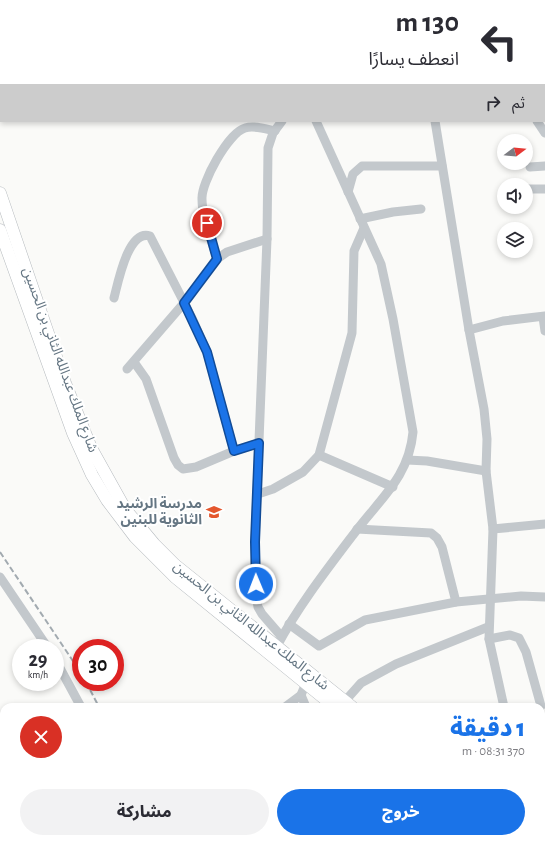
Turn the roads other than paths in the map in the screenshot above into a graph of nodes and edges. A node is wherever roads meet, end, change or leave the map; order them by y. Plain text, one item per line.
1 (281, 122) edge
2 (316, 122) edge
3 (435, 122) edge
4 (538, 122) edge
5 (275, 131) junction
6 (545, 134) edge
7 (442, 166) junction
8 (545, 166) edge
9 (533, 167) edge
10 (533, 189) edge
11 (545, 189) edge
12 (348, 192) junction
13 (0, 193) edge
14 (421, 209) dead end
15 (360, 219) junction
16 (364, 228) junction
17 (0, 230) edge
18 (266, 239) junction
19 (217, 259) junction
20 (114, 298) dead end
21 (184, 303) junction
22 (544, 317) edge
23 (469, 330) junction
24 (545, 331) edge
25 (134, 362) junction
26 (127, 369) dead end
27 (60, 385) junction
28 (259, 443) junction
29 (234, 451) junction
30 (319, 455) junction
31 (408, 460) junction
32 (486, 471) junction
33 (393, 486) junction
34 (258, 494) junction
35 (545, 524) edge
36 (357, 529) junction
37 (494, 529) junction
38 (0, 577) edge
39 (545, 596) edge
40 (491, 600) junction
41 (456, 602) junction
42 (289, 624) junction
43 (488, 627) junction
44 (42, 639) edge
45 (489, 639) junction
46 (279, 641) junction
47 (64, 676) edge
48 (306, 683) junction
49 (300, 695) junction
50 (79, 703) edge
51 (290, 703) edge
52 (304, 703) edge
53 (341, 703) edge
54 (342, 703) edge
55 (346, 703) edge
56 (503, 703) edge
57 (540, 703) edge

1 - 5 street
2 - 12 street
3 - 7 street
4 - 6 street
5 - 18 street
5 - 19 street
7 - 12 street
7 - 23 street
8 - 9 street
10 - 11 street
12 - 15 street
13 - 27 main road, شارع الملك عبدالله الثاني بن الحسين
14 - 15 street
15 - 16 street
16 - 30 street
16 - 31 street
17 - 27 main road, شارع الملك عبدالله الثاني بن الحسين
18 - 19 street
18 - 28 street
19 - 21 street
20 - 21 street
21 - 25 street
21 - 29 street
22 - 23 street
22 - 24 street
23 - 32 street
25 - 26 street
25 - 29 street
27 - 46 main road, شارع الملك عبدالله الثاني بن الحسين
27 - 48 main road, شارع الملك عبدالله الثاني بن الحسين
28 - 29 street
28 - 34 street
30 - 33 street
30 - 34 street
31 - 32 street
31 - 33 street
32 - 37 street
33 - 36 street
34 - 46 street
35 - 37 street
36 - 41 street
36 - 42 street
37 - 40 street
38 - 44 street
39 - 40 street
40 - 41 street
40 - 43 street
41 - 42 street
42 - 46 street
43 - 45 street
43 - 55 street
45 - 56 street
45 - 57 street
46 - 54 main road, شارع الملك عبدالله الثاني بن الحسين
47 - 50 street
48 - 49 street
48 - 53 main road, شارع الملك عبدالله الثاني بن الحسين
49 - 51 street
49 - 52 street

